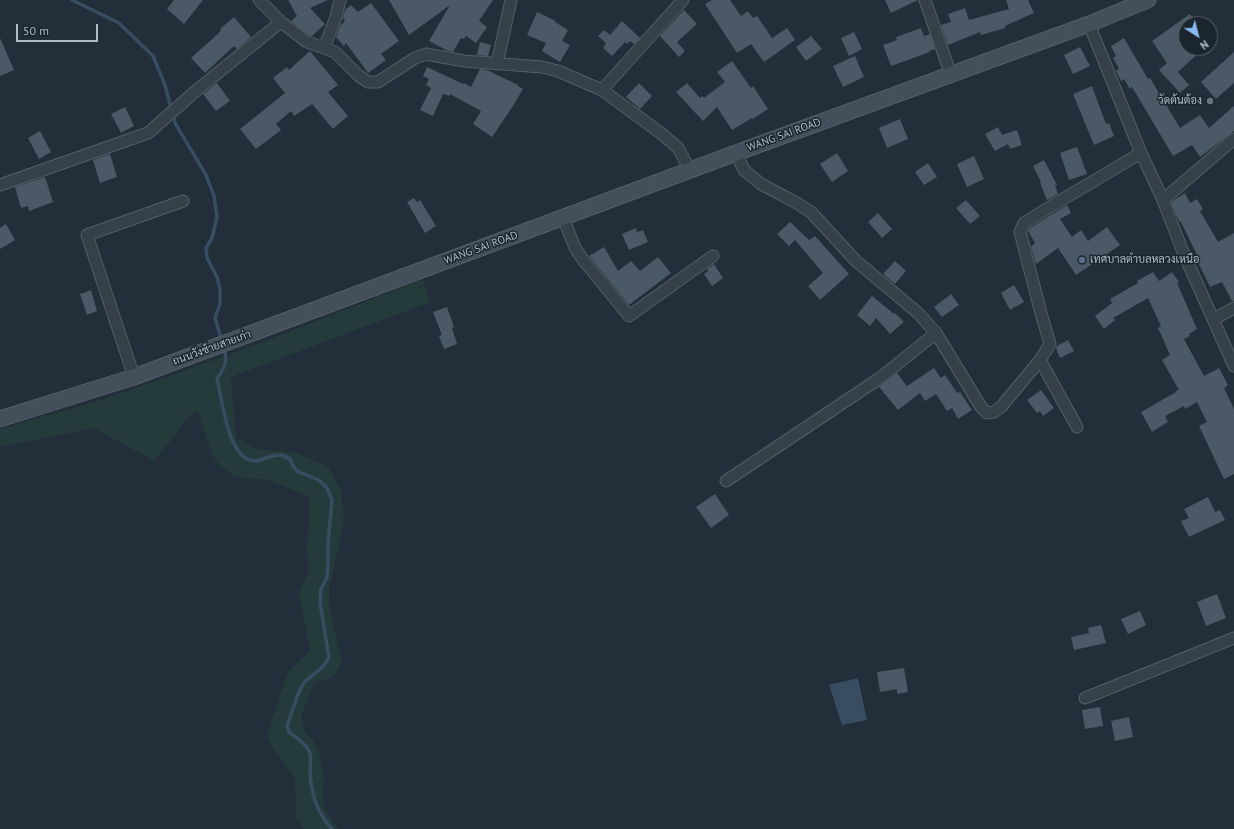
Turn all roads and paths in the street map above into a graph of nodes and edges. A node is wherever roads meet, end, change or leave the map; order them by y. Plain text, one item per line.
1 (259, 0) edge
2 (340, 0) edge
3 (511, 0) edge
4 (683, 0) edge
5 (925, 0) edge
6 (1148, 0) edge
7 (281, 22) junction
8 (1089, 24) junction
9 (324, 48) junction
10 (497, 64) junction
11 (951, 75) junction
12 (602, 90) junction
13 (1234, 139) edge
14 (736, 153) junction
15 (1141, 153) junction
16 (690, 170) junction
17 (0, 185) edge
18 (1163, 200) junction
19 (183, 201) dead end
20 (563, 217) junction
21 (713, 256) dead end
22 (421, 270) joint
23 (1234, 308) edge
24 (1214, 319) junction
25 (936, 333) junction
26 (1040, 360) junction
27 (1234, 366) edge
28 (134, 377) junction
29 (0, 419) edge
30 (1077, 427) dead end
31 (726, 481) dead end
32 (1234, 638) edge
33 (1085, 698) dead end

1 - 7 street
2 - 9 street
3 - 10 street
4 - 12 street
5 - 11 street
6 - 8 main road, WANG SAI ROAD
7 - 9 street
7 - 17 street
8 - 11 main road, WANG SAI ROAD
8 - 15 street
9 - 10 street
10 - 12 street
11 - 14 main road, WANG SAI ROAD
12 - 16 street
13 - 18 street
14 - 16 main road, WANG SAI ROAD
14 - 25 street
15 - 18 street
15 - 26 street
16 - 20 main road, WANG SAI ROAD
18 - 24 street
19 - 28 street
20 - 21 street
20 - 22 main road, WANG SAI ROAD
22 - 28 main road, ถนนวังซ้ายสายเก่า
23 - 24 street
24 - 27 street
25 - 26 street
25 - 31 street
26 - 30 street
28 - 29 main road, ถนนวังซ้ายสายเก่า
32 - 33 street

